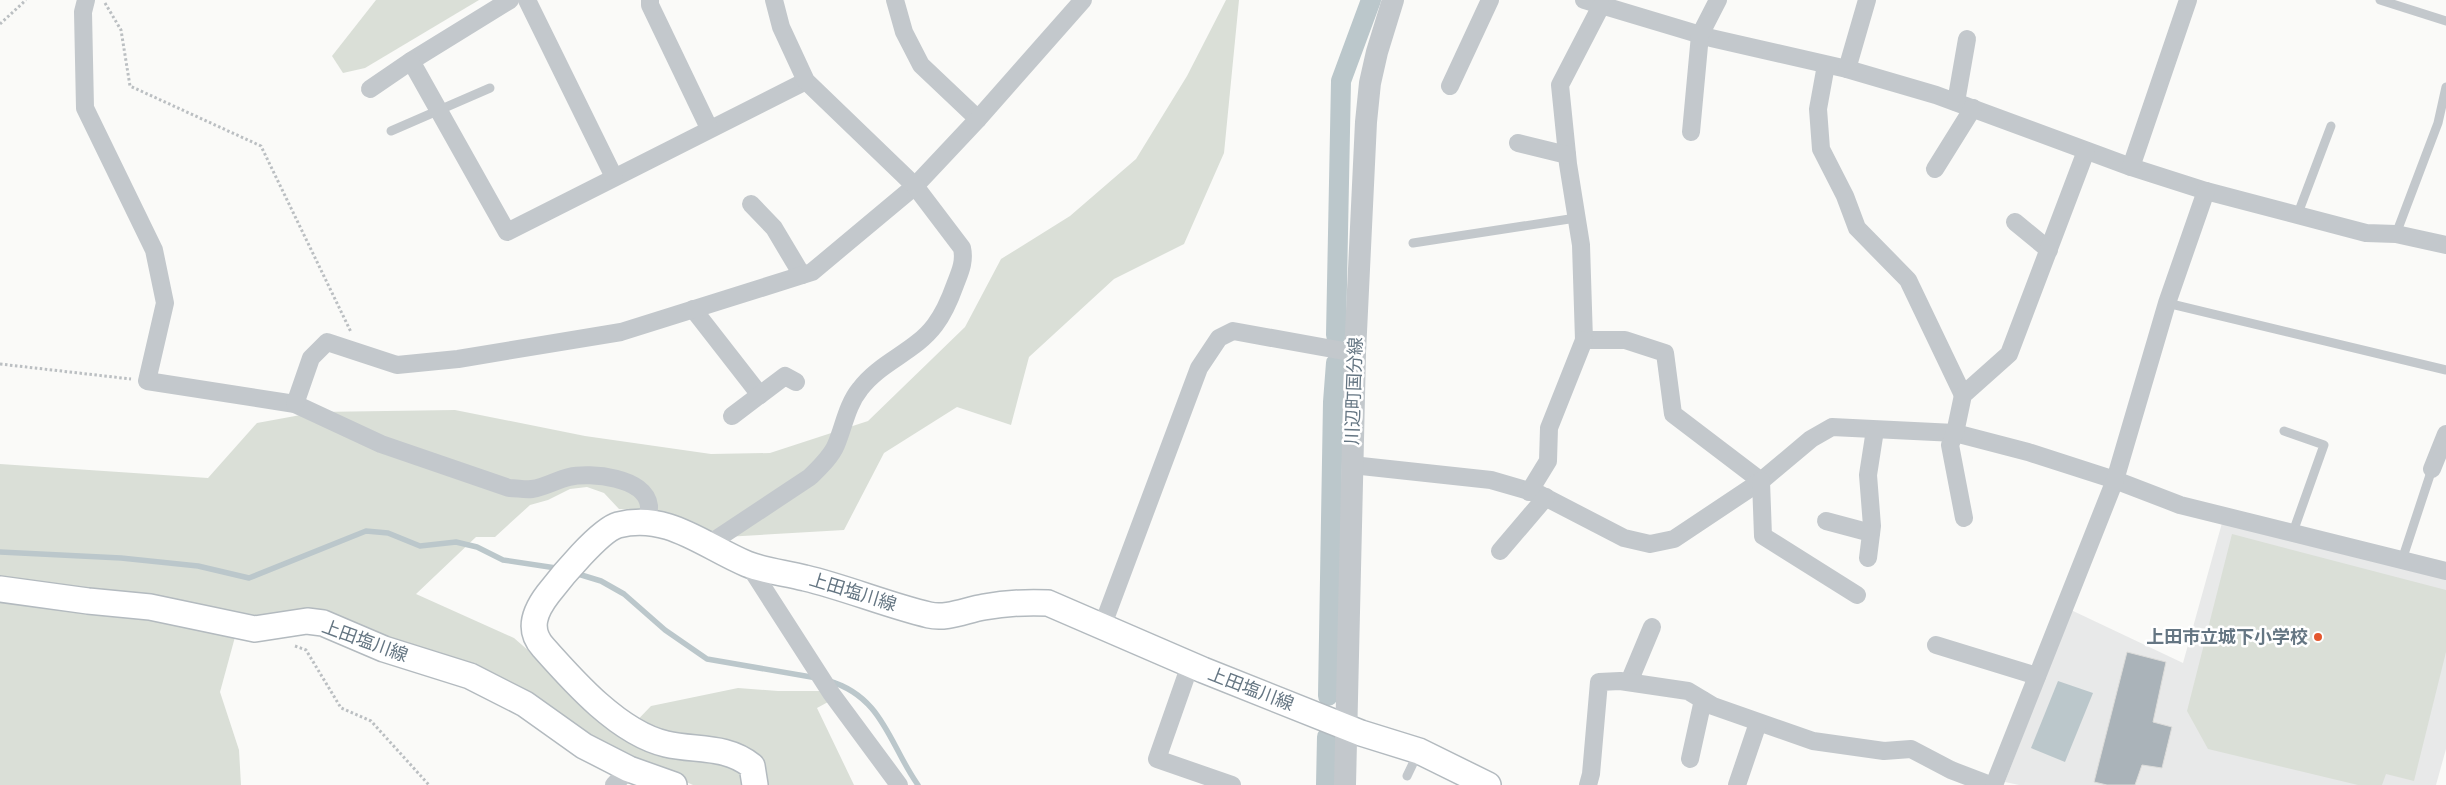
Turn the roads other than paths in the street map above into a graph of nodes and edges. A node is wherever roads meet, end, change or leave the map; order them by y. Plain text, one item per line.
1 (86, 0) edge
2 (510, 0) edge
3 (527, 0) edge
4 (650, 0) edge
5 (774, 0) edge
6 (895, 0) edge
7 (1083, 0) edge
8 (1393, 0) edge
9 (1490, 0) edge
10 (1584, 0) edge
11 (1718, 0) edge
12 (1866, 0) edge
13 (2188, 0) edge
14 (2380, 0) edge
15 (1601, 6) junction
16 (2446, 21) edge
17 (1700, 35) junction
18 (1967, 39) dead end
19 (411, 61) junction
20 (1826, 65) junction
21 (1847, 69) junction
22 (806, 81) junction
23 (1450, 86) dead end
24 (2446, 87) edge
25 (490, 88) dead end
26 (370, 89) dead end
27 (1964, 105) junction
28 (438, 110) junction
29 (978, 119) junction
30 (2331, 126) dead end
31 (709, 128) junction
32 (390, 132) dead end
33 (1691, 132) dead end
34 (1518, 143) dead end
35 (2086, 151) junction
36 (1567, 155) junction
37 (2131, 167) junction
38 (1935, 169) dead end
39 (614, 176) junction
40 (915, 186) junction
41 (2206, 191) junction
42 (751, 204) dead end
43 (2297, 216) junction
44 (1576, 218) junction
45 (2014, 222) dead end
46 (2396, 234) junction
47 (1413, 243) dead end
48 (2446, 245) edge
49 (2048, 250) junction
50 (802, 275) junction
51 (2167, 303) junction
52 (693, 309) junction
53 (1584, 340) junction
54 (1356, 353) junction
55 (2446, 370) edge
56 (796, 382) dead end
57 (760, 395) junction
58 (1962, 395) junction
59 (295, 404) junction
60 (732, 416) dead end
61 (1875, 430) junction
62 (2284, 431) dead end
63 (1955, 433) junction
64 (2446, 434) edge
65 (1352, 465) junction
66 (2432, 469) joint
67 (2114, 480) junction
68 (1761, 481) junction
69 (1537, 495) junction
70 (1964, 518) dead end
71 (647, 522) junction
72 (1826, 522) dead end
73 (2293, 532) junction
74 (1872, 533) junction
75 (709, 544) junction
76 (1500, 551) dead end
77 (1868, 558) dead end
78 (2402, 560) junction
79 (748, 564) junction
80 (2446, 571) edge
81 (0, 589) edge
82 (1857, 595) dead end
83 (1102, 627) junction
84 (1652, 627) dead end
85 (1936, 646) dead end
86 (1190, 665) junction
87 (2037, 676) junction
88 (1629, 682) junction
89 (1703, 700) junction
90 (1758, 723) junction
91 (1346, 726) junction
92 (1419, 751) junction
93 (1690, 759) dead end
94 (1407, 776) dead end
95 (621, 777) edge
96 (674, 785) edge
97 (755, 785) edge
98 (899, 785) edge
99 (1232, 785) edge
100 (1345, 785) edge
101 (1488, 785) edge
102 (1588, 785) edge
103 (1738, 785) edge
104 (1990, 785) edge
105 (1994, 785) edge

1 - 59 street
2 - 19 street
3 - 39 street
4 - 31 street
5 - 22 street
6 - 29 street
7 - 29 street
8 - 54 street, 川辺町国分線
9 - 23 street
10 - 15 street
11 - 17 street
12 - 21 street
13 - 37 street
14 - 16 lane
15 - 17 street
15 - 36 street
17 - 20 street
17 - 33 street
18 - 27 street
19 - 26 street
19 - 28 street
20 - 21 street
20 - 58 street
21 - 27 street
22 - 31 street
22 - 40 street
24 - 46 lane
25 - 28 lane
27 - 35 street
27 - 38 street
28 - 32 lane
28 - 39 street
29 - 40 street
30 - 43 lane
31 - 39 street
34 - 36 street
35 - 37 street
35 - 49 street
36 - 44 street
37 - 41 street
40 - 50 street
40 - 75 street
41 - 43 street
41 - 51 street
42 - 50 street
43 - 46 street
44 - 47 lane
44 - 53 street
45 - 49 street
46 - 48 street
49 - 58 street
50 - 52 street
51 - 55 lane
51 - 67 street
52 - 57 street
52 - 59 street
53 - 68 street
53 - 69 street
54 - 65 street, 川辺町国分線
54 - 83 street
56 - 57 street
57 - 60 street
58 - 63 street
59 - 71 street
61 - 63 street
61 - 68 street
61 - 74 street
62 - 73 lane
63 - 67 street
63 - 70 street
64 - 66 street
65 - 69 street
65 - 91 street, 川辺町国分線
66 - 78 lane
67 - 73 street
67 - 87 street
68 - 69 street
68 - 82 street
69 - 76 street
71 - 75 main road, 上田塩川線
71 - 97 main road, 上田塩川線
72 - 74 street
73 - 78 street
74 - 77 street
75 - 79 main road, 上田塩川線
78 - 80 street
79 - 83 main road, 上田塩川線
79 - 98 street
81 - 95 main road, 上田塩川線
83 - 86 main road, 上田塩川線
84 - 88 street
85 - 87 street
86 - 91 main road, 上田塩川線
86 - 99 street
87 - 105 street
88 - 89 street
88 - 102 street
89 - 90 street
89 - 93 street
90 - 103 street
90 - 104 street
91 - 92 main road, 上田塩川線
91 - 100 street, 川辺町国分線
92 - 94 lane
92 - 101 main road, 上田塩川線
95 - 96 main road, 上田塩川線

